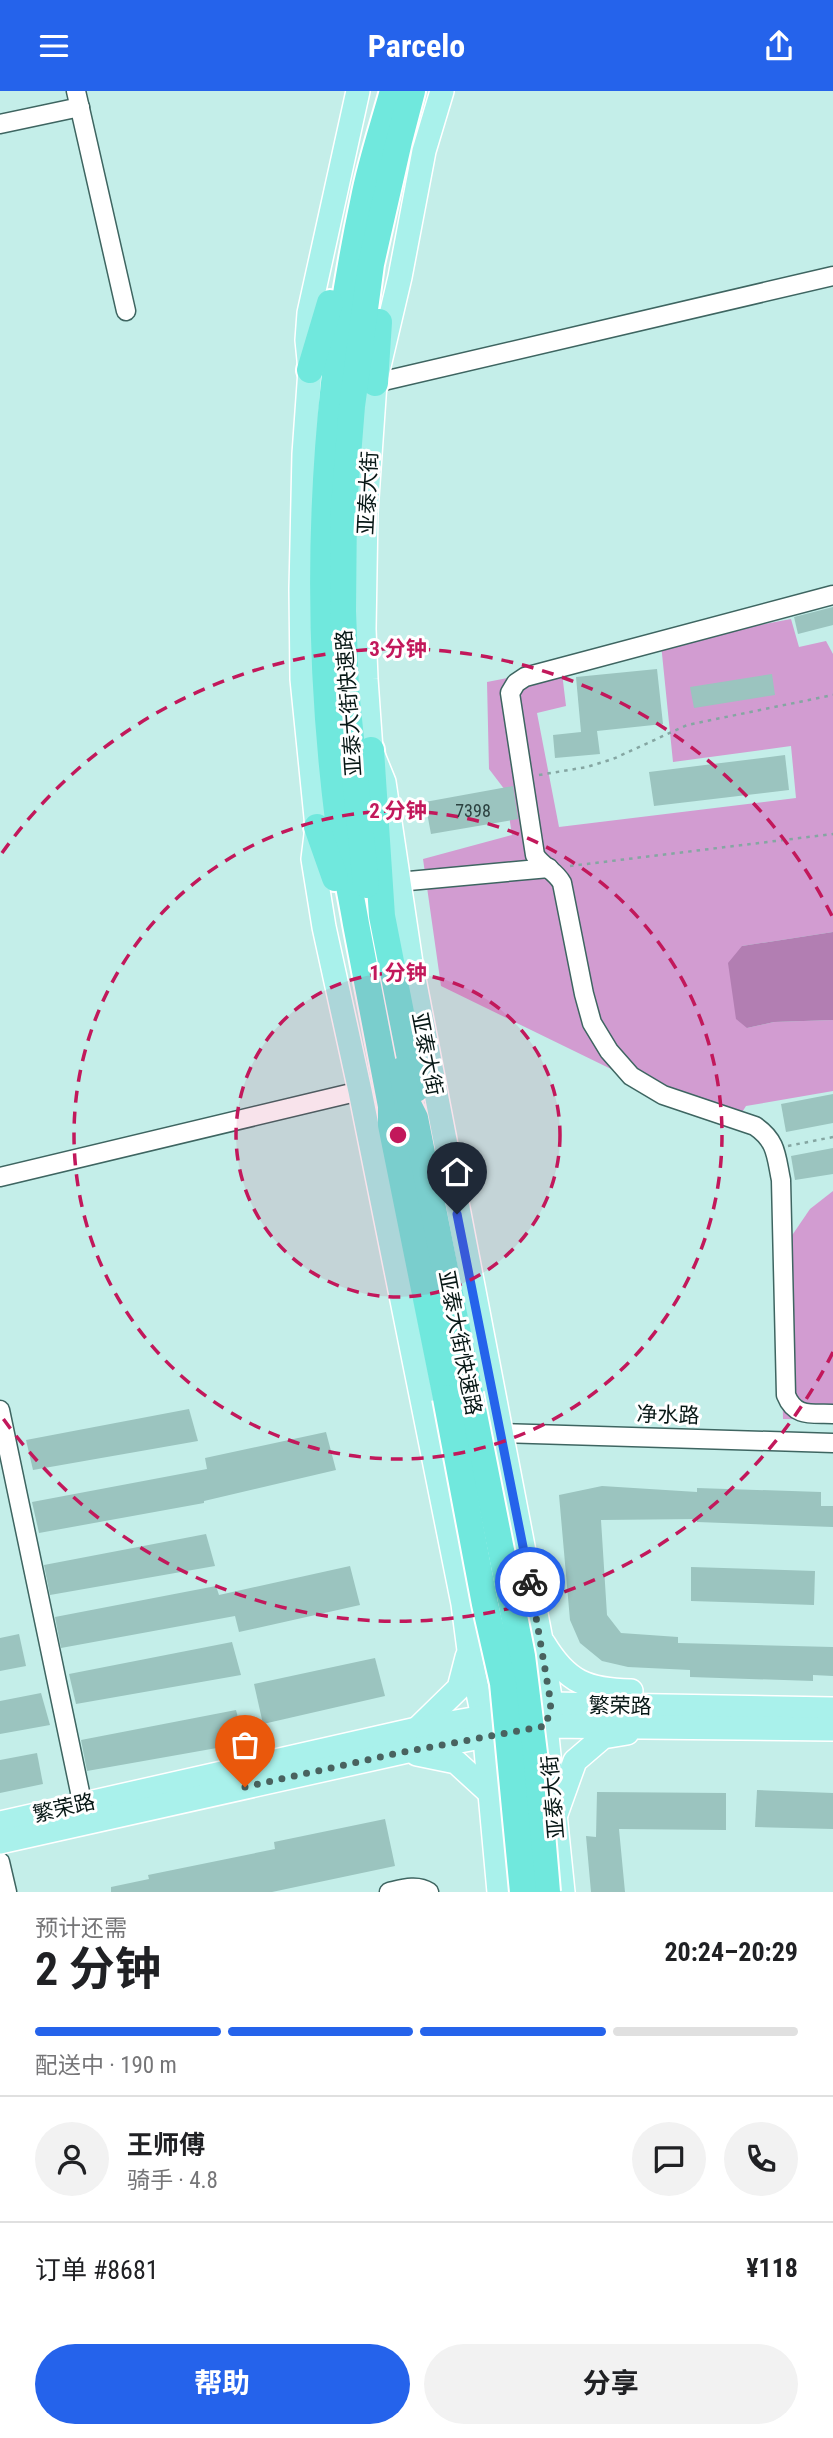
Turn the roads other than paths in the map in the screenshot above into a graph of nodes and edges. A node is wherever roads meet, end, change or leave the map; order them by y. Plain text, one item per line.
1 (359, 91) edge
2 (382, 91) edge
3 (393, 91) edge
4 (412, 91) edge
5 (423, 91) edge
6 (442, 91) edge
7 (78, 99) edge
8 (0, 124) edge
9 (833, 276) edge
10 (126, 311) dead end
11 (310, 370) junction
12 (375, 383) junction
13 (833, 595) edge
14 (371, 750) junction
15 (317, 827) junction
16 (549, 868) junction
17 (398, 882) junction
18 (360, 1091) junction
19 (403, 1121) junction
20 (0, 1177) edge
21 (458, 1396) junction
22 (0, 1410) edge
23 (833, 1414) edge
24 (502, 1433) junction
25 (833, 1443) edge
26 (541, 1640) junction
27 (469, 1650) junction
28 (712, 1707) junction
29 (833, 1709) edge
30 (549, 1715) junction
31 (483, 1726) junction
32 (653, 1727) junction
33 (417, 1729) junction
34 (833, 1730) edge
35 (403, 1752) junction
36 (491, 1794) junction
37 (85, 1813) junction
38 (554, 1820) junction
39 (0, 1823) edge
40 (0, 1842) edge
41 (0, 1861) edge
42 (7, 1892) edge
43 (389, 1892) edge
44 (429, 1892) edge
45 (499, 1892) edge
46 (523, 1892) edge
47 (547, 1892) edge
48 (563, 1892) edge

1 - 11 main road
2 - 11 highway
3 - 19 highway, 亚泰大街快速路
4 - 19 highway, 亚泰大街快速路
5 - 12 highway
6 - 12 main road, 亚泰大街
7 - 8 street
7 - 10 street
9 - 12 street
11 - 15 main road
12 - 14 main road, 亚泰大街
13 - 16 street
14 - 17 main road, 亚泰大街
14 - 19 highway
15 - 18 main road
15 - 19 highway
16 - 17 street
16 - 23 street
17 - 24 main road, 亚泰大街
18 - 20 street
18 - 27 main road
19 - 21 highway, 亚泰大街快速路
21 - 46 highway, 亚泰大街快速路, bridge
21 - 47 highway, 亚泰大街快速路, bridge
22 - 37 street
24 - 25 street, 净水路
24 - 26 main road, 亚泰大街
26 - 28 main road
26 - 30 main road, 亚泰大街
27 - 31 main road
27 - 33 main road
28 - 29 main road, 繁荣路
28 - 30 main road, 繁荣路
30 - 31 main road, 繁荣路
30 - 32 main road, 繁荣路
30 - 38 main road, 亚泰大街
31 - 33 main road, 繁荣路
31 - 35 main road, 繁荣路
31 - 36 main road
32 - 34 main road, 繁荣路
32 - 38 main road
33 - 37 main road, 繁荣路
35 - 36 main road
35 - 37 main road, 繁荣路
36 - 45 main road
37 - 39 main road, 繁荣路
37 - 40 main road, 繁荣路
38 - 48 main road, 亚泰大街
41 - 42 street
43 - 44 street

